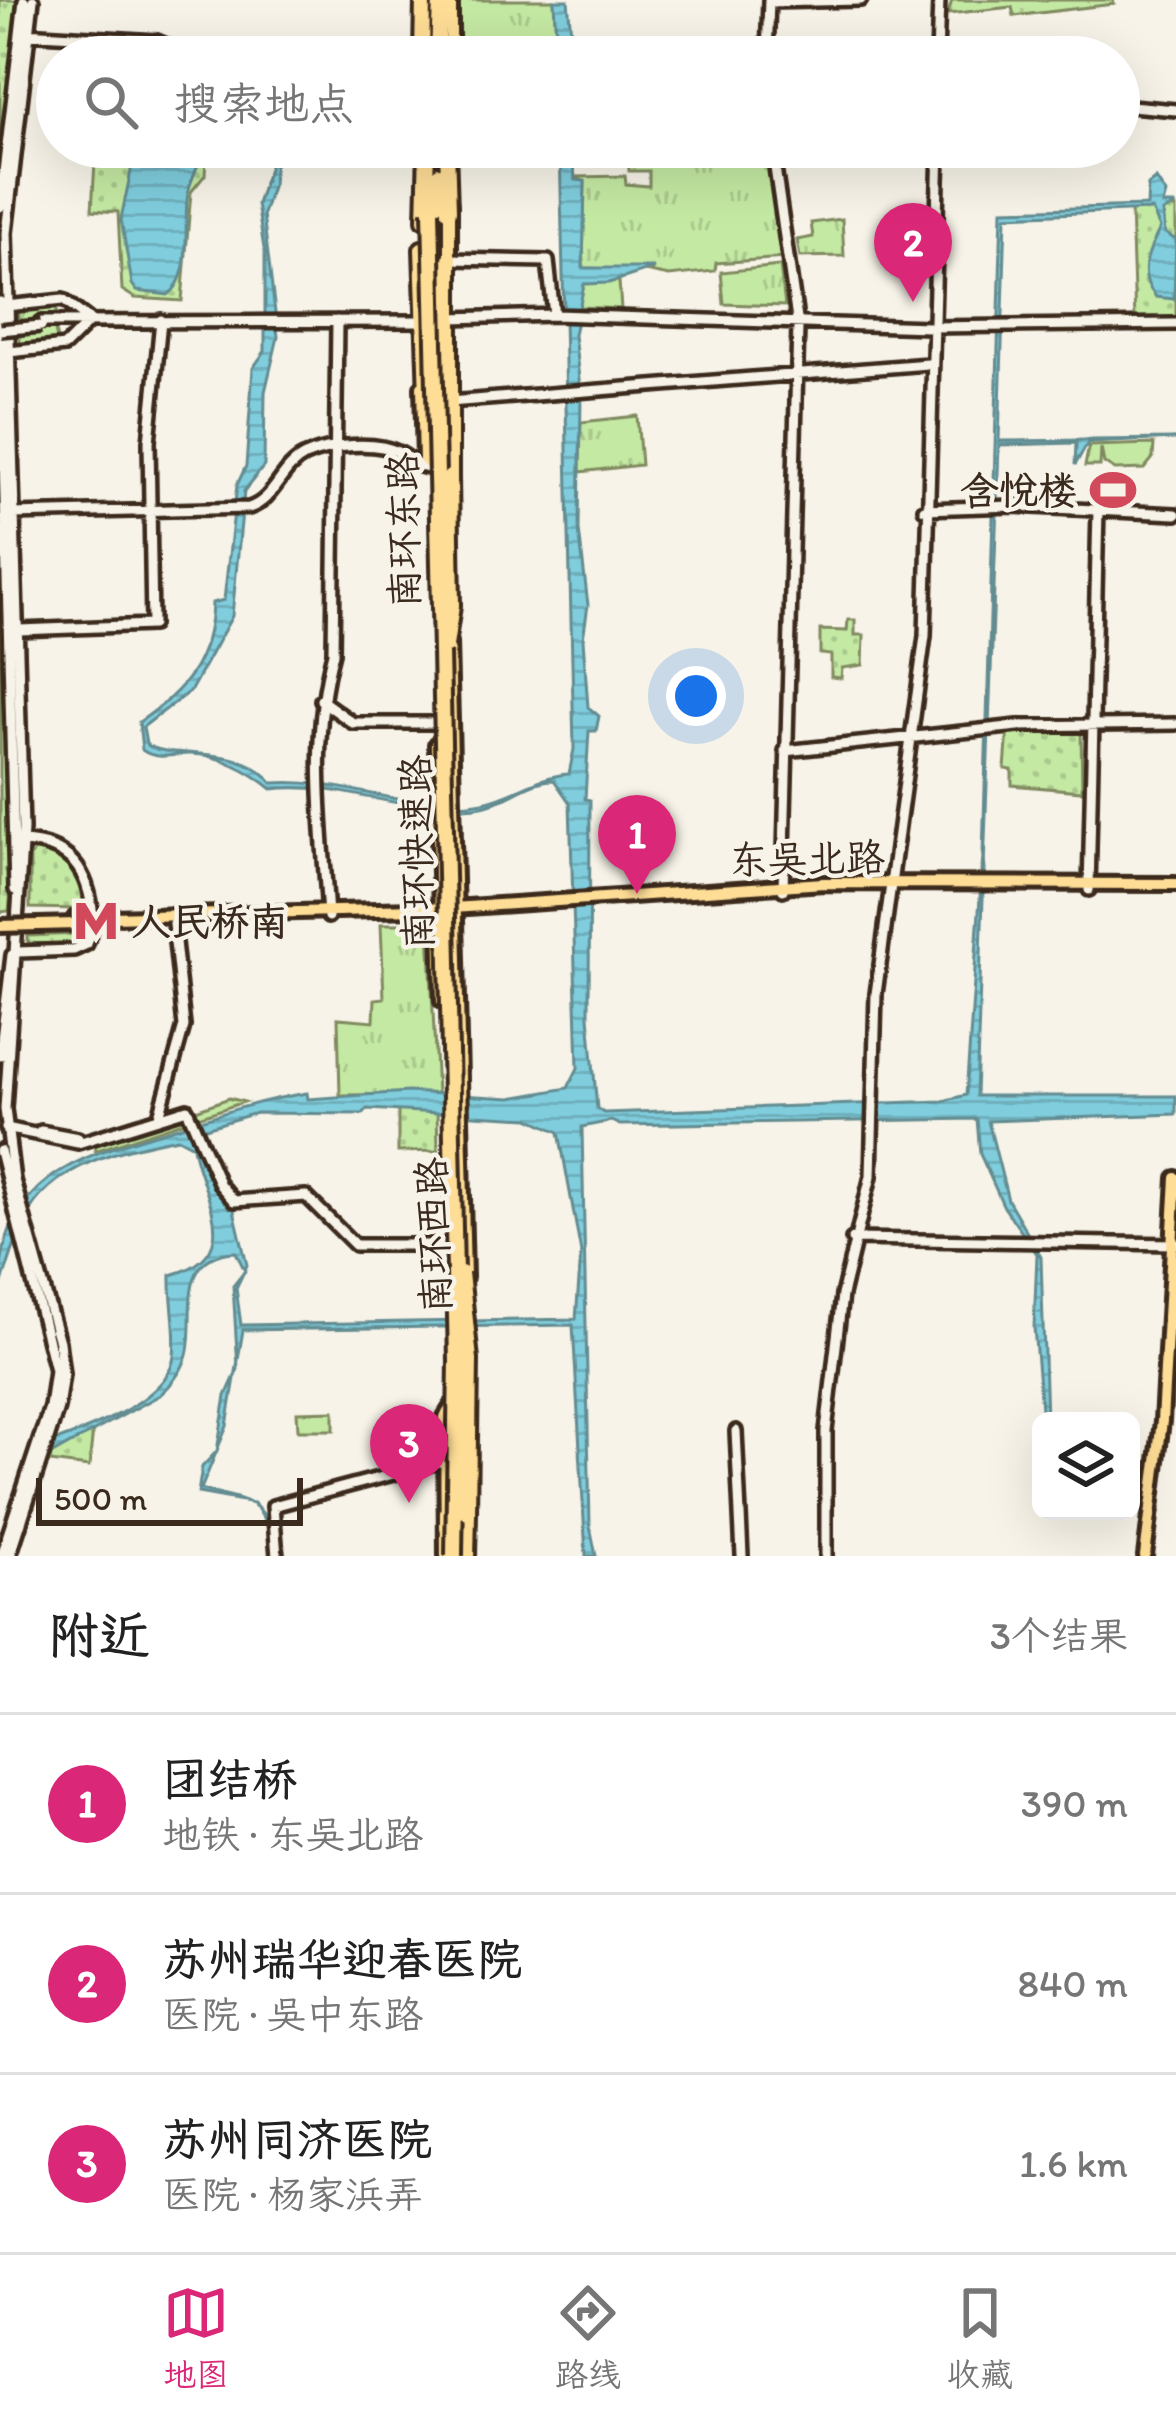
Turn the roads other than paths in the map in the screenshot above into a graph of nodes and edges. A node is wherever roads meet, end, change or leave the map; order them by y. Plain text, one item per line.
1 (24, 0) edge
2 (36, 0) edge
3 (432, 0) edge
4 (861, 0) edge
5 (941, 0) edge
6 (769, 1) edge
7 (417, 24) joint
8 (24, 35) junction
9 (40, 36) edge
10 (424, 36) edge
11 (434, 36) edge
12 (434, 36) edge
13 (438, 36) edge
14 (767, 36) edge
15 (940, 36) edge
16 (1140, 107) edge
17 (1176, 110) edge
18 (433, 168) edge
19 (437, 168) edge
20 (437, 168) edge
21 (775, 168) edge
22 (936, 168) edge
23 (0, 207) edge
24 (439, 210) junction
25 (422, 249) joint
26 (441, 269) junction
27 (47, 301) junction
28 (3, 305) edge
29 (559, 317) junction
30 (91, 321) junction
31 (161, 321) junction
32 (437, 322) junction
33 (53, 323) junction
34 (337, 323) junction
35 (1176, 327) edge
36 (0, 328) edge
37 (798, 328) junction
38 (932, 330) junction
39 (51, 348) junction
40 (8, 352) junction
41 (928, 364) junction
42 (796, 372) junction
43 (448, 402) junction
44 (335, 449) junction
45 (443, 471) junction
46 (1098, 508) junction
47 (152, 509) junction
48 (926, 509) junction
49 (10, 514) junction
50 (1176, 514) edge
51 (447, 535) junction
52 (19, 630) junction
53 (442, 646) junction
54 (321, 700) junction
55 (436, 723) junction
56 (450, 723) junction
57 (1176, 724) edge
58 (1093, 725) junction
59 (910, 736) junction
60 (785, 751) junction
61 (20, 842) junction
62 (1176, 886) edge
63 (783, 888) junction
64 (890, 888) junction
65 (1089, 888) junction
66 (90, 894) junction
67 (439, 910) junction
68 (453, 910) junction
69 (328, 915) junction
70 (76, 921) junction
71 (93, 921) junction
72 (0, 923) edge
73 (173, 923) junction
74 (87, 944) junction
75 (16, 952) junction
76 (0, 1057) edge
77 (159, 1116) junction
78 (3, 1129) edge
79 (0, 1151) edge
80 (1176, 1178) edge
81 (854, 1239) junction
82 (457, 1245) junction
83 (1175, 1246) edge
84 (457, 1273) junction
85 (459, 1323) junction
86 (736, 1431) dead end
87 (467, 1456) junction
88 (448, 1459) junction
89 (447, 1520) junction
90 (6, 1556) edge
91 (277, 1556) edge
92 (457, 1556) edge
93 (742, 1556) edge
94 (824, 1556) edge
95 (1148, 1556) edge

1 - 8 main road
2 - 8 main road
3 - 7 highway
3 - 11 highway
3 - 12 highway
3 - 13 highway
4 - 6 main road
5 - 15 main road
6 - 14 main road
7 - 10 main road
8 - 9 main road
8 - 23 main road
8 - 28 main road
16 - 17 main road
18 - 25 main road
19 - 24 highway, 南环快速路
20 - 26 highway
21 - 37 main road
22 - 38 main road
24 - 26 main road
24 - 53 highway, 南环快速路, bridge
25 - 32 highway
26 - 29 main road
26 - 32 highway
26 - 32 highway
27 - 28 main road
27 - 30 main road
27 - 33 main road
28 - 40 main road
29 - 32 main road
29 - 37 main road
30 - 31 main road
30 - 33 main road
30 - 39 main road
31 - 34 main road
31 - 47 main road
32 - 34 main road
32 - 43 highway
32 - 45 main road, 南环东路
32 - 45 main road
32 - 53 highway, bridge
33 - 36 main road, bridge
33 - 39 main road
34 - 44 main road
35 - 38 main road
37 - 38 main road
37 - 42 main road
38 - 41 main road
38 - 48 main road
39 - 40 main road
40 - 49 main road
41 - 42 main road
41 - 48 main road
42 - 43 main road
42 - 60 main road
43 - 45 highway
43 - 51 main road
44 - 45 main road
44 - 47 main road
44 - 54 main road
45 - 51 main road, 南环东路
45 - 53 highway, bridge
45 - 55 main road, 南环东路
46 - 48 main road
46 - 50 main road
46 - 58 main road
47 - 49 main road
47 - 52 main road
48 - 59 main road
49 - 52 main road
49 - 61 main road
51 - 56 main road, 南环东路
52 - 61 main road
53 - 84 highway, 南环快速路, bridge
54 - 55 main road
54 - 69 main road
55 - 56 main road
55 - 67 main road, 南环东路
56 - 68 main road, 南环东路
57 - 58 main road
58 - 59 main road
58 - 65 main road
59 - 60 main road
59 - 64 main road
60 - 63 main road
61 - 66 main road
61 - 75 main road
62 - 65 main road, 东吴北路
63 - 64 main road, 东吴北路
63 - 68 main road, 东吴北路
64 - 65 main road, 东吴北路
64 - 81 main road
66 - 70 main road
66 - 71 main road
67 - 68 main road, 东吴北路
67 - 69 main road, 东吴北路
67 - 82 main road, 南环西路, bridge
68 - 82 main road, 南环西路, bridge
69 - 71 main road
69 - 73 main road
70 - 71 main road
70 - 72 main road, bridge
70 - 74 main road
71 - 73 main road
71 - 74 main road
73 - 77 main road
74 - 75 main road
75 - 76 main road
75 - 78 main road
77 - 78 main road
77 - 82 main road
78 - 90 main road
79 - 90 main road
80 - 83 main road
81 - 83 main road
81 - 94 main road
82 - 85 main road, 南环西路
83 - 95 main road
84 - 89 highway, bridge
84 - 92 highway, 南环快速路, bridge
84 - 92 highway, bridge
85 - 87 main road, 南环西路
85 - 88 main road, 南环西路
86 - 93 main road
87 - 88 main road
87 - 92 main road, 南环西路
88 - 89 main road
88 - 91 main road
88 - 92 main road, 南环西路
89 - 92 main road

